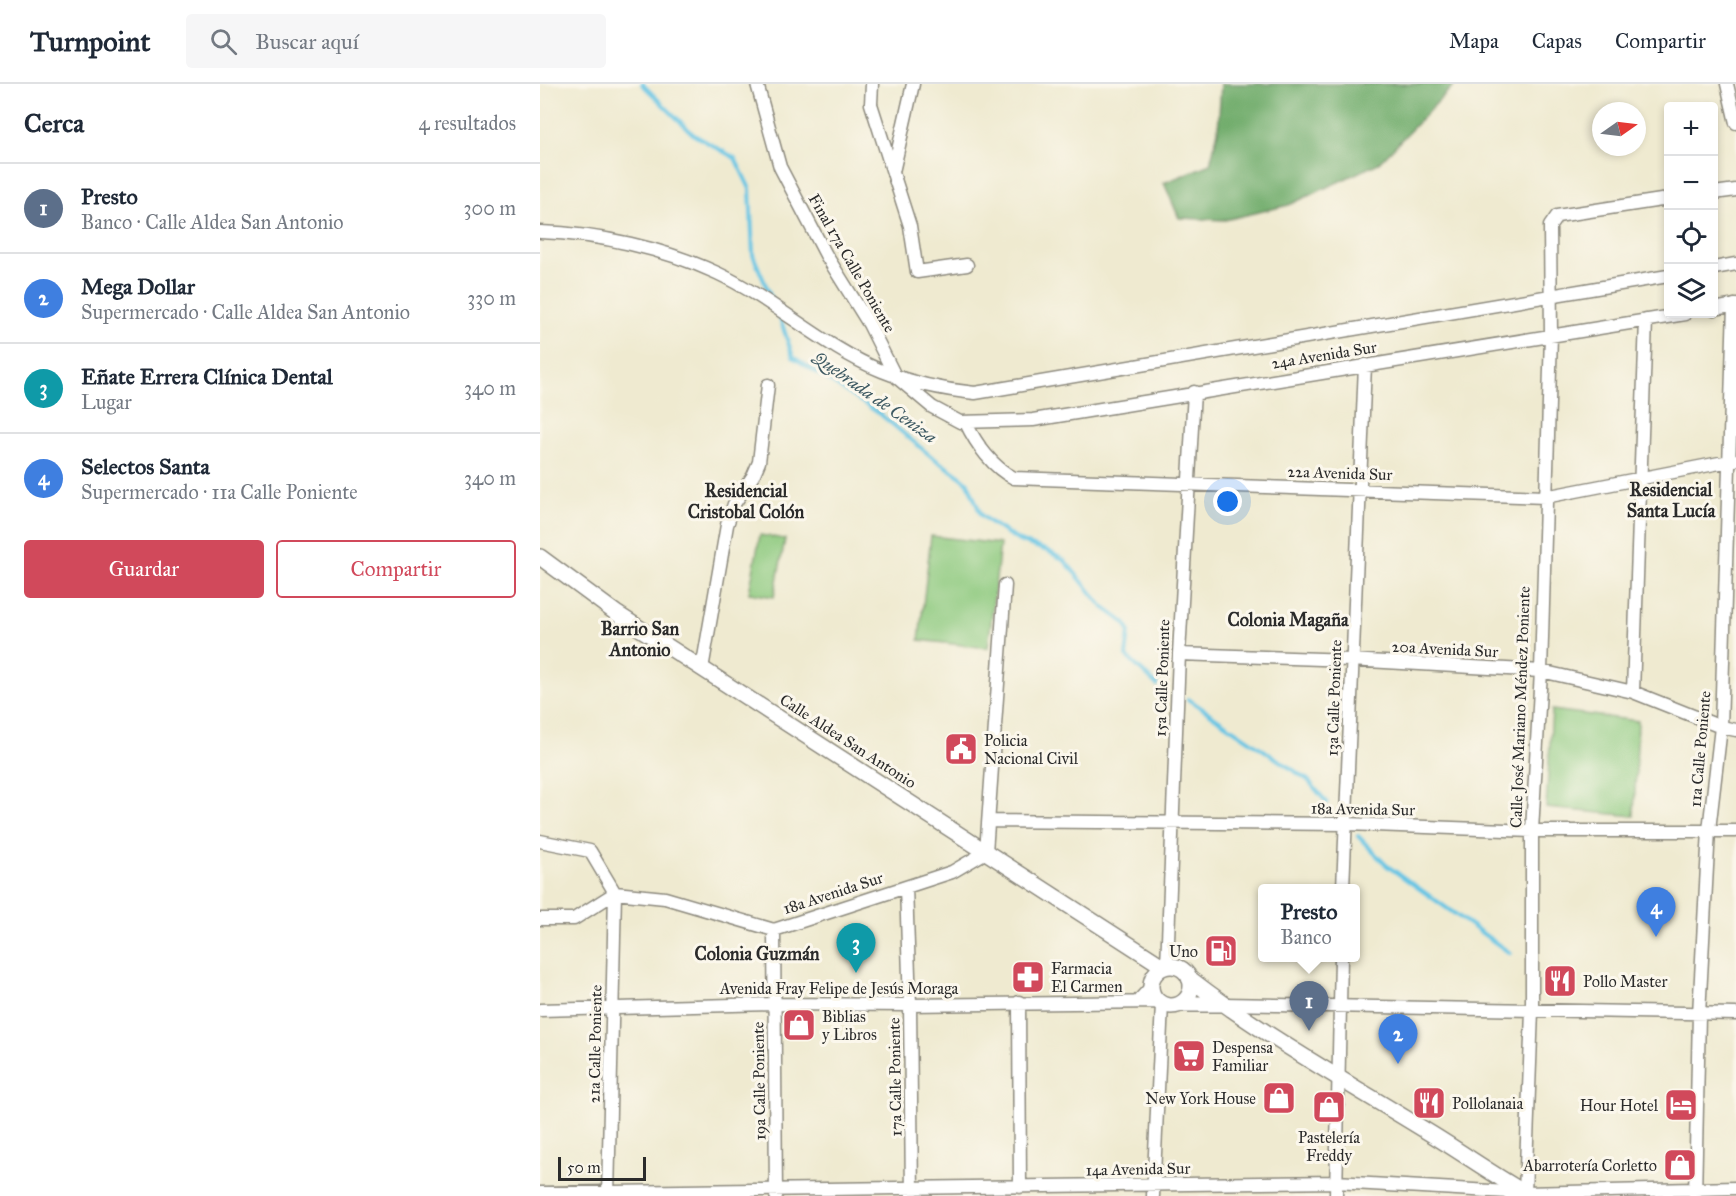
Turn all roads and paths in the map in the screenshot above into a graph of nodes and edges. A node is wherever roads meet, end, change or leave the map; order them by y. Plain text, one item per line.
1 (757, 84) edge
2 (872, 84) edge
3 (913, 84) edge
4 (1727, 84) edge
5 (1735, 116) edge
6 (893, 173) junction
7 (1736, 190) edge
8 (1718, 192) edge
9 (1664, 200) edge
10 (540, 232) edge
11 (1736, 264) edge
12 (967, 265) dead end
13 (1718, 267) edge
14 (1664, 277) edge
15 (1551, 297) junction
16 (1735, 305) edge
17 (1718, 308) edge
18 (1664, 317) edge
19 (1646, 320) junction
20 (1551, 335) junction
21 (1365, 365) junction
22 (895, 375) junction
23 (768, 385) dead end
24 (1194, 392) junction
25 (966, 423) junction
26 (1732, 460) edge
27 (1641, 478) junction
28 (1189, 485) junction
29 (1360, 491) junction
30 (1545, 497) junction
31 (540, 557) edge
32 (1005, 585) dead end
33 (1179, 654) junction
34 (1350, 660) junction
35 (702, 669) junction
36 (1540, 671) junction
37 (1633, 692) junction
38 (1721, 727) junction
39 (1736, 730) edge
40 (990, 821) junction
41 (1174, 824) junction
42 (1347, 824) junction
43 (1709, 830) junction
44 (1532, 831) junction
45 (1736, 831) edge
46 (540, 841) edge
47 (986, 852) junction
48 (1343, 884) edge
49 (906, 887) junction
50 (615, 893) junction
51 (540, 919) edge
52 (774, 930) junction
53 (1341, 962) edge
54 (1159, 974) junction
55 (1189, 978) junction
56 (1139, 1000) junction
57 (1019, 1002) junction
58 (1160, 1003) junction
59 (774, 1004) junction
60 (1180, 1004) junction
61 (1223, 1004) junction
62 (910, 1005) junction
63 (1340, 1005) junction
64 (613, 1008) junction
65 (540, 1010) edge
66 (1532, 1011) junction
67 (1699, 1014) junction
68 (1736, 1014) edge
69 (1339, 1081) junction
70 (1336, 1182) junction
71 (1020, 1187) junction
72 (1736, 1188) edge
73 (1153, 1190) edge
74 (912, 1192) edge
75 (1695, 1192) edge
76 (540, 1193) edge
77 (776, 1193) edge
78 (608, 1194) edge
79 (1525, 1195) edge
80 (1336, 1196) edge

1 - 22 street, Final 17a Calle Poniente
2 - 6 street
3 - 6 street
4 - 5 street
6 - 12 street
7 - 8 street
9 - 15 street, Calle José Mariano Méndez Poniente
10 - 22 street
11 - 13 street
14 - 15 street
15 - 20 street, Calle José Mariano Méndez Poniente
15 - 22 street
16 - 17 street
16 - 26 street, 11a Calle Poniente
18 - 19 street, 24a Avenida Sur
19 - 20 street, 24a Avenida Sur
19 - 27 street
20 - 21 street, 24a Avenida Sur
20 - 30 street, Calle José Mariano Méndez Poniente
21 - 24 street, 24a Avenida Sur
21 - 29 street, 13a Calle Poniente
22 - 25 street, Final 17a Calle Poniente
23 - 35 street
24 - 25 street, 24a Avenida Sur
24 - 28 street, 15a Calle Poniente
25 - 28 street, 22a Avenida Sur
26 - 27 street, 22a Avenida Sur
26 - 38 street, 11a Calle Poniente
27 - 30 street, 22a Avenida Sur
27 - 37 street
28 - 29 street, 22a Avenida Sur
28 - 33 street, 15a Calle Poniente
29 - 30 street, 22a Avenida Sur
29 - 34 street, 13a Calle Poniente
30 - 36 street, Calle José Mariano Méndez Poniente
31 - 35 main road, Calle Aldea San Antonio
32 - 40 street
33 - 34 street, 20a Avenida Sur
33 - 41 street, 15a Calle Poniente
34 - 36 street, 20a Avenida Sur
34 - 42 street, 13a Calle Poniente
35 - 47 main road, Calle Aldea San Antonio
36 - 37 street, 20a Avenida Sur
36 - 44 street, Calle José Mariano Méndez Poniente
37 - 38 street, 20a Avenida Sur
38 - 39 street, 20a Avenida Sur
38 - 43 street, 11a Calle Poniente
40 - 41 street, 18a Avenida Sur
40 - 47 street
41 - 42 street, 18a Avenida Sur
41 - 54 street, 15a Calle Poniente
42 - 44 street, 18a Avenida Sur
42 - 48 street, 13a Calle Poniente
43 - 44 street, 18a Avenida Sur
43 - 45 street, 18a Avenida Sur
43 - 67 street, 11a Calle Poniente
44 - 66 street, Calle José Mariano Méndez Poniente
46 - 50 street
47 - 49 street, 18a Avenida Sur
47 - 54 main road, Calle Aldea San Antonio
49 - 52 street, 18a Avenida Sur
49 - 62 street, 17a Calle Poniente
50 - 51 street
50 - 52 street, 18a Avenida Sur
50 - 64 street, 21a Calle Poniente
52 - 59 street, 19a Calle Poniente
53 - 63 street
54 - 55 main road
54 - 56 street
54 - 58 main road
55 - 60 main road
55 - 61 main road
56 - 57 street, Avenida Fray Felipe de Jesús Moraga
56 - 58 street, Avenida Fray Felipe de Jesús Moraga
57 - 62 street, Avenida Fray Felipe de Jesús Moraga
57 - 71 street
58 - 60 main road
58 - 73 street
59 - 62 street, Avenida Fray Felipe de Jesús Moraga
59 - 64 street, Avenida Fray Felipe de Jesús Moraga
59 - 77 street, 19a Calle Poniente
60 - 61 main road
61 - 63 street
61 - 69 main road
62 - 74 street, 17a Calle Poniente
63 - 66 street
63 - 69 street
64 - 65 street, Avenida Fray Felipe de Jesús Moraga
64 - 78 street, 21a Calle Poniente
66 - 67 street
66 - 79 street, Calle José Mariano Méndez Poniente
67 - 68 street
67 - 75 street, 11a Calle Poniente
69 - 70 street
69 - 79 main road
70 - 73 street, 14a Avenida Sur
70 - 79 street, 14a Avenida Sur
70 - 80 street
71 - 73 street, 14a Avenida Sur
71 - 74 street, 14a Avenida Sur
72 - 75 street, 14a Avenida Sur
74 - 77 street, 14a Avenida Sur
75 - 79 street, 14a Avenida Sur
76 - 78 street, 14a Avenida Sur
77 - 78 street, 14a Avenida Sur

